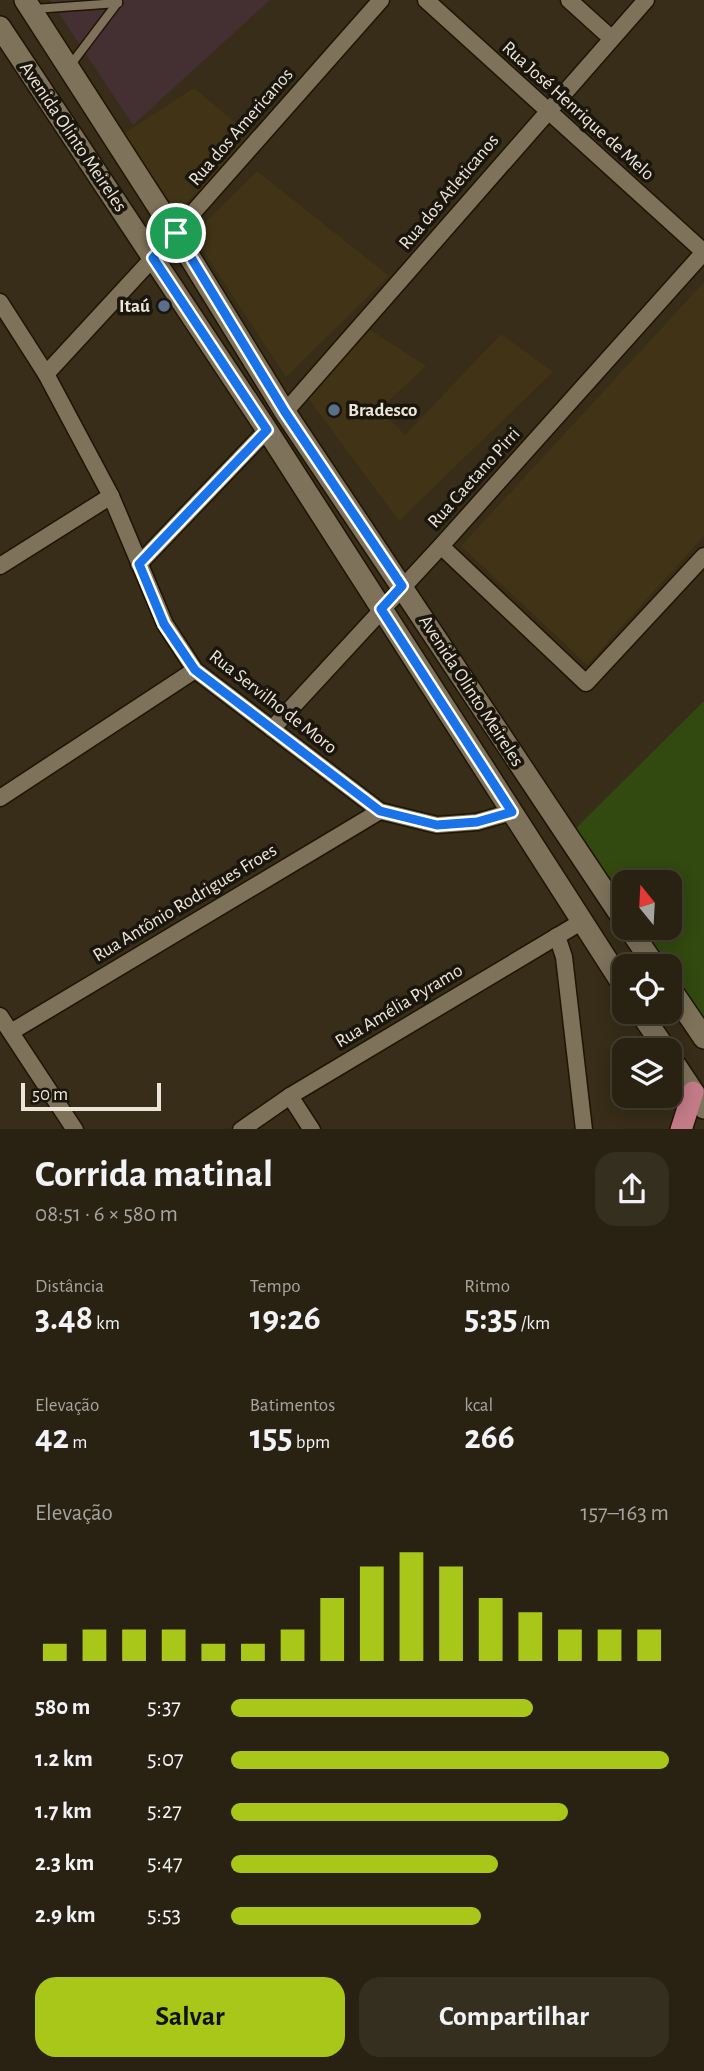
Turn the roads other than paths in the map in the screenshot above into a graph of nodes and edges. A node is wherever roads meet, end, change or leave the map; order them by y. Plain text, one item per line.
1 (381, 0) edge
2 (426, 0) edge
3 (569, 0) edge
4 (646, 0) edge
5 (119, 1) edge
6 (28, 5) edge
7 (0, 27) edge
8 (611, 38) junction
9 (69, 68) junction
10 (546, 111) junction
11 (176, 233) junction
12 (704, 252) edge
13 (153, 258) junction
14 (3, 314) edge
15 (46, 374) junction
16 (285, 412) junction
17 (267, 430) junction
18 (111, 496) junction
19 (441, 546) junction
20 (704, 556) edge
21 (139, 564) junction
22 (0, 566) edge
23 (402, 586) junction
24 (381, 609) junction
25 (195, 670) junction
26 (272, 729) junction
27 (0, 798) edge
28 (380, 811) junction
29 (512, 812) junction
30 (612, 902) edge
31 (581, 922) junction
32 (557, 936) junction
33 (612, 968) edge
34 (682, 1006) edge
35 (0, 1016) edge
36 (11, 1032) junction
37 (704, 1038) edge
38 (682, 1075) edge
39 (290, 1096) junction
40 (699, 1100) edge
41 (75, 1129) edge
42 (241, 1129) edge
43 (313, 1129) edge
44 (584, 1129) edge
45 (681, 1129) edge

1 - 11 street, Rua dos Americanos
2 - 10 street, Rua José Henrique de Melo
3 - 8 street
4 - 8 street, Rua dos Atleticanos
5 - 6 lane
5 - 9 lane
6 - 9 main road, Avenida Olinto Meireles
7 - 13 main road, Avenida Olinto Meireles
8 - 10 street, Rua dos Atleticanos
9 - 11 main road, Avenida Olinto Meireles
10 - 12 street, Rua José Henrique de Melo
10 - 16 street, Rua dos Atleticanos
11 - 13 street, Rua dos Americanos
11 - 16 main road, Avenida Olinto Meireles
12 - 19 street, Rua Caetano Pirri
13 - 15 street, Rua dos Americanos
13 - 17 main road, Avenida Olinto Meireles
14 - 15 street, Rua Servilho de Moro
15 - 18 street, Rua Servilho de Moro
16 - 23 main road, Avenida Olinto Meireles
17 - 21 street
17 - 24 main road, Avenida Olinto Meireles
18 - 21 street, Rua Servilho de Moro
18 - 22 street
19 - 20 street
19 - 23 street, Rua Caetano Pirri
21 - 25 street, Rua Servilho de Moro
23 - 24 street, Rua Caetano Pirri
23 - 30 main road, Avenida Olinto Meireles
24 - 26 street, Rua Caetano Pirri
24 - 29 main road, Avenida Olinto Meireles
25 - 26 street, Rua Servilho de Moro
25 - 27 street
26 - 28 street, Rua Servilho de Moro
28 - 29 street, Rua Servilho de Moro
28 - 36 street, Rua Antônio Rodrigues Froes
29 - 31 main road, Avenida Olinto Meireles
31 - 32 street, Rua Amélia Pyramo
31 - 33 main road, Avenida Olinto Meireles
32 - 39 street, Rua Amélia Pyramo
32 - 44 street
34 - 37 main road
35 - 36 street
36 - 41 street
38 - 40 main road
39 - 42 street, Rua Amélia Pyramo
39 - 43 street
40 - 45 main road

